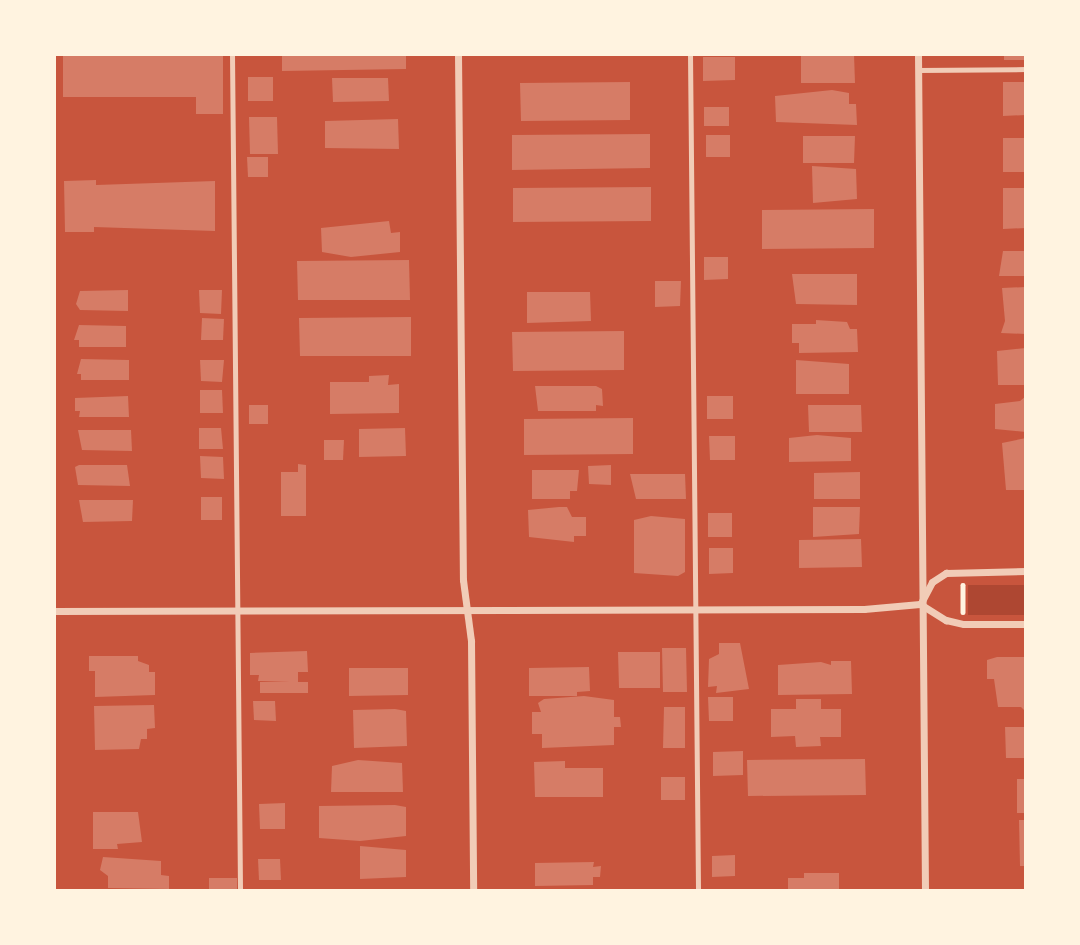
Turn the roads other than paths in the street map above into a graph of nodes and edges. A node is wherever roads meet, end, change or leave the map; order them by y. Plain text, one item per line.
1 (232, 54) edge
2 (458, 54) edge
3 (690, 54) edge
4 (918, 54) edge
5 (1026, 69) edge
6 (918, 70) junction
7 (1026, 571) edge
8 (920, 604) junction
9 (466, 608) junction
10 (696, 608) junction
11 (237, 610) junction
12 (54, 611) edge
13 (1026, 624) edge
14 (240, 891) edge
15 (473, 891) edge
16 (698, 891) edge
17 (925, 891) edge

1 - 11 lane
2 - 9 street
3 - 10 lane
4 - 6 street
5 - 6 lane
6 - 8 street
7 - 8 street
8 - 10 street
8 - 13 street
8 - 17 street
9 - 10 street
9 - 11 street
9 - 15 street
10 - 16 lane
11 - 12 street
11 - 14 lane

